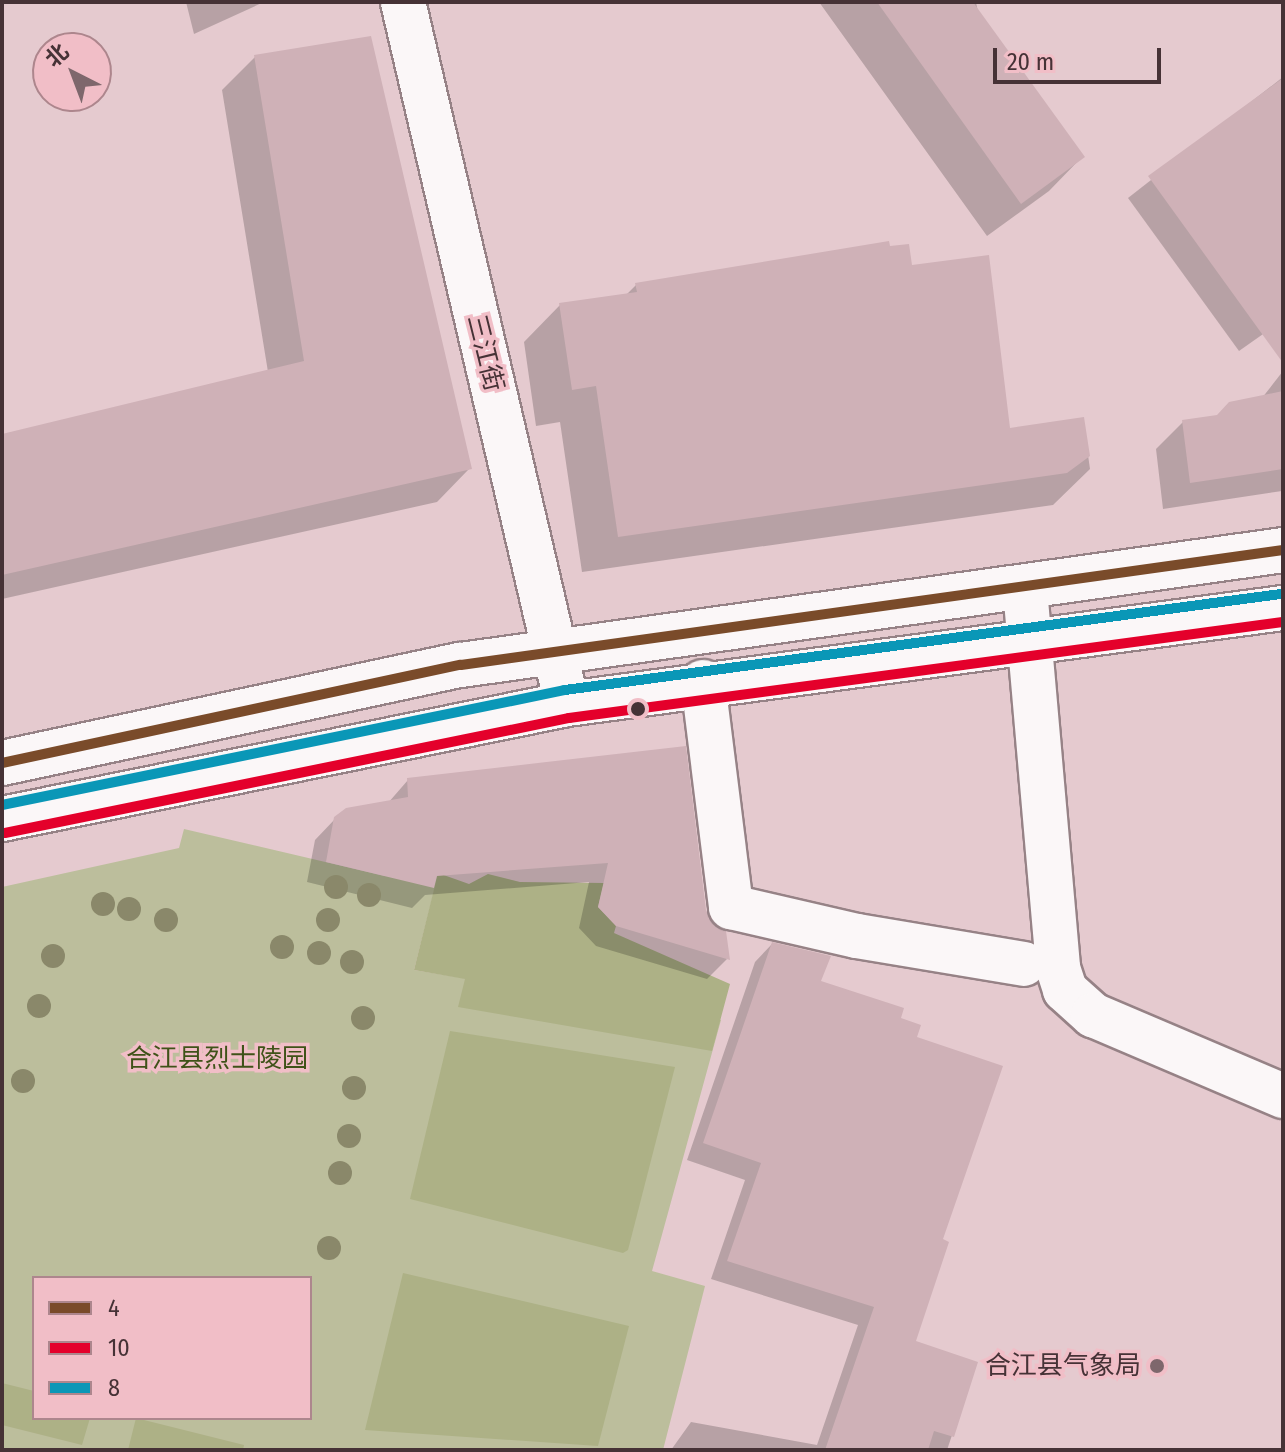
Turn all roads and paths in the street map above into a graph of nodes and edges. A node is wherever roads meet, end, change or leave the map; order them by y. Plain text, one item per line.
1 (403, 2) edge
2 (1283, 550) edge
3 (1025, 589) junction
4 (1283, 608) edge
5 (1030, 642) junction
6 (557, 651) junction
7 (703, 682) junction
8 (567, 704) junction
9 (2, 763) edge
10 (2, 819) edge
11 (1024, 964) dead end
12 (1283, 1096) edge

1 - 6 main road, 三江街
2 - 3 main road
3 - 5 main road
3 - 6 main road
4 - 5 main road
5 - 7 main road
5 - 12 main road
6 - 8 main road, 三江街
6 - 9 main road
7 - 8 main road
7 - 11 main road
8 - 10 main road

